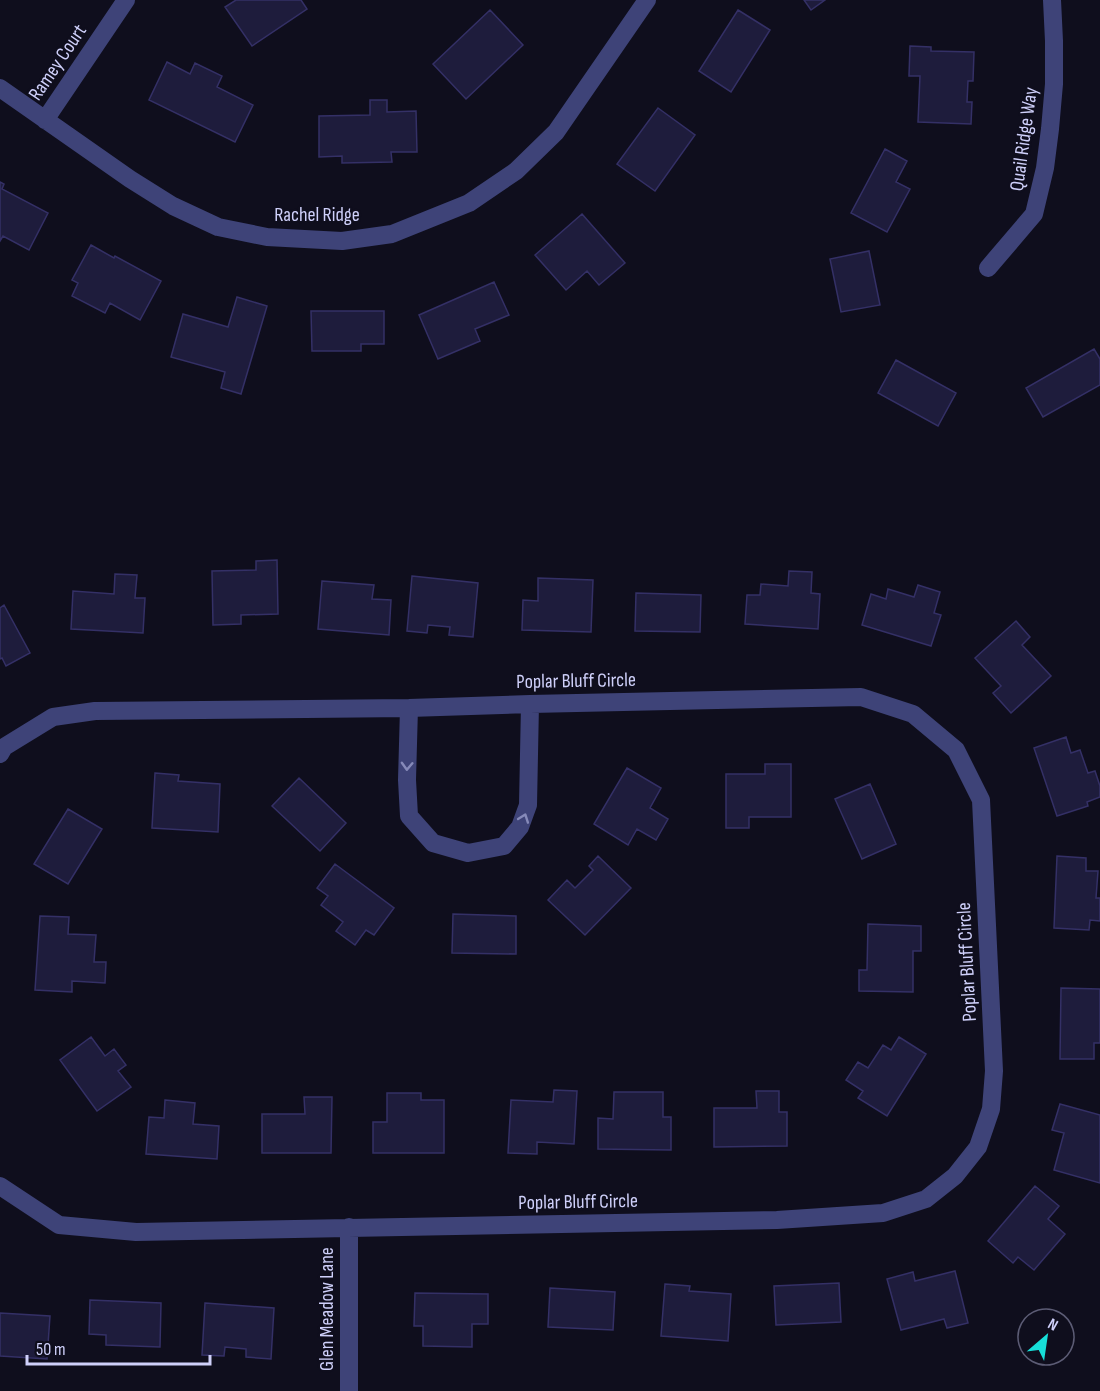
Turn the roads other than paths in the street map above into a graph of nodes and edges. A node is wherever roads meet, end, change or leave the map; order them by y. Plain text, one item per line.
1 (126, 0) edge
2 (647, 0) edge
3 (1052, 0) edge
4 (0, 88) edge
5 (45, 120) junction
6 (988, 268) dead end
7 (530, 704) junction
8 (409, 708) junction
9 (0, 754) edge
10 (0, 1186) edge
11 (349, 1227) junction
12 (349, 1391) edge

1 - 5 street, Ramey Court
2 - 5 street, Rachel Ridge
3 - 6 street, Quail Ridge Way
4 - 5 street, Rachel Ridge
7 - 8 street, Poplar Bluff Circle
8 -> 7 street
7 - 11 street, Poplar Bluff Circle
8 - 9 street, Poplar Bluff Circle
10 - 11 street, Poplar Bluff Circle
11 - 12 street, Glen Meadow Lane

